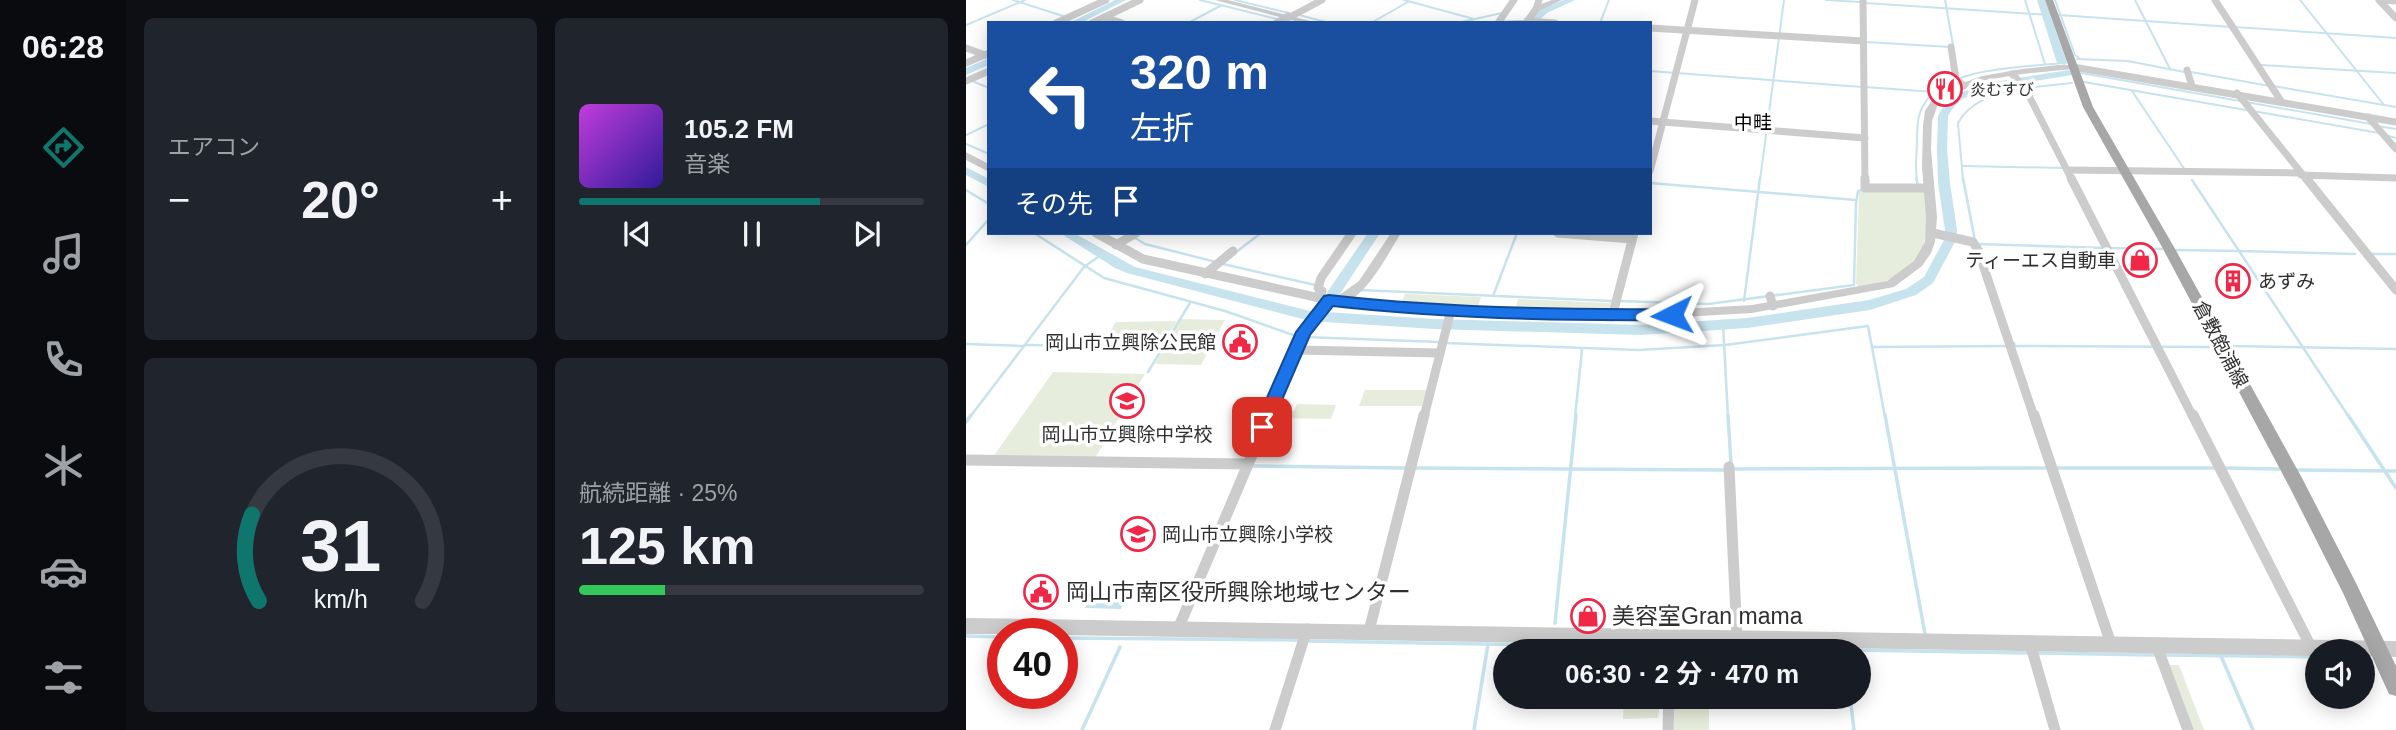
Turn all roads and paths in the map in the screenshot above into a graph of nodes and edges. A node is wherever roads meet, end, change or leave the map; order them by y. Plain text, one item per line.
1 (1106, 0) edge
2 (1140, 0) edge
3 (1219, 0) edge
4 (1322, 0) edge
5 (1514, 0) edge
6 (1558, 0) edge
7 (1695, 0) edge
8 (1863, 0) edge
9 (2049, 0) edge
10 (2216, 0) edge
11 (2380, 0) edge
12 (2396, 1) edge
13 (1538, 4) edge
14 (1104, 17) junction
15 (1287, 18) edge
16 (2396, 18) edge
17 (1060, 21) edge
18 (1096, 21) edge
19 (1116, 21) edge
20 (1499, 21) edge
21 (1529, 21) edge
22 (1652, 28) edge
23 (1688, 31) junction
24 (1863, 41) junction
25 (1951, 47) dead end
26 (966, 48) edge
27 (985, 54) edge
28 (966, 63) edge
29 (2073, 67) junction
30 (2187, 71) dead end
31 (987, 72) edge
32 (2016, 78) junction
33 (966, 81) edge
34 (1959, 82) junction
35 (2192, 86) junction
36 (2238, 95) junction
37 (2281, 101) junction
38 (1652, 121) edge
39 (2372, 122) junction
40 (2396, 122) edge
41 (1663, 123) junction
42 (1865, 138) junction
43 (2396, 149) edge
44 (966, 156) edge
45 (1652, 164) edge
46 (987, 167) edge
47 (2066, 169) junction
48 (2123, 169) junction
49 (2301, 175) junction
50 (2396, 178) edge
51 (1922, 188) junction
52 (1933, 233) junction
53 (1099, 235) edge
54 (1132, 235) edge
55 (1351, 235) edge
56 (1395, 235) edge
57 (1608, 235) edge
58 (1633, 236) edge
59 (1116, 245) junction
60 (1233, 251) dead end
61 (1205, 274) junction
62 (1318, 289) junction
63 (2396, 290) edge
64 (1334, 301) junction
65 (1451, 310) junction
66 (1612, 317) junction
67 (1300, 345) junction
68 (1440, 353) junction
69 (966, 460) edge
70 (1247, 464) junction
71 (1729, 469) dead end
72 (966, 626) edge
73 (1178, 629) junction
74 (1368, 631) junction
75 (1305, 637) junction
76 (1737, 638) junction
77 (1554, 639) edge
78 (1726, 639) edge
79 (2307, 639) edge
80 (2111, 644) junction
81 (2305, 647) edge
82 (2032, 649) junction
83 (2387, 649) edge
84 (2159, 652) junction
85 (2396, 687) edge
86 (1668, 709) edge
87 (1275, 730) edge
88 (1668, 730) edge
89 (2055, 730) edge
90 (2188, 730) edge

1 - 17 street
2 - 14 street
3 - 15 street
4 - 15 street
5 - 20 street
6 - 13 street
7 - 23 street
8 - 24 street
9 - 29 main road, 倉敷飽浦線
10 - 37 street
11 - 12 street
11 - 16 street
13 - 21 street
14 - 18 street
14 - 19 street
22 - 23 street
23 - 24 street
23 - 41 street
24 - 42 street
25 - 34 street
26 - 27 street
27 - 28 street
29 - 32 street
29 - 35 street
29 - 48 main road, 倉敷飽浦線
30 - 35 street
31 - 33 street
32 - 34 street
32 - 47 street
34 - 51 street
35 - 36 street
36 - 37 street
36 - 49 street
37 - 39 street
38 - 41 street
39 - 40 street
39 - 43 street
41 - 42 street
41 - 45 street
42 - 51 street
44 - 46 street
47 - 48 street
47 - 79 street
48 - 49 street
48 - 83 main road, 倉敷飽浦線
49 - 50 street
49 - 63 street
51 - 52 street
52 - 66 street
52 - 80 street
53 - 59 street
54 - 59 street
55 - 62 street
56 - 64 street
57 - 58 street
58 - 66 street
59 - 61 street
60 - 61 street
61 - 62 street
62 - 64 street
64 - 65 street
64 - 67 street
65 - 66 street
65 - 68 street
67 - 68 street
67 - 70 street
68 - 74 street
69 - 70 street
70 - 73 street
71 - 76 street
72 - 73 street
73 - 75 street
74 - 75 street
74 - 77 street
75 - 87 street
76 - 78 street
76 - 82 street
80 - 82 street
80 - 84 street
81 - 84 street
82 - 89 street
83 - 85 main road, 倉敷飽浦線
84 - 90 street
86 - 88 street

